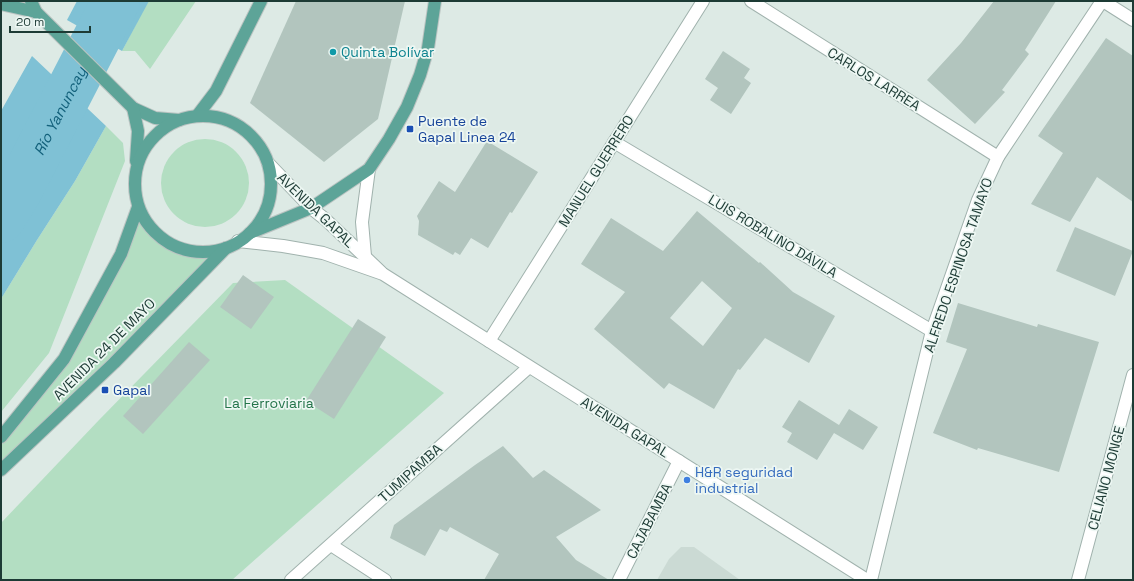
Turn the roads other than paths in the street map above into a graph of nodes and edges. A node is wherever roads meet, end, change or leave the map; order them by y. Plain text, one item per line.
1 (261, 1) edge
2 (435, 1) edge
3 (703, 1) edge
4 (751, 1) edge
5 (1102, 1) edge
6 (1, 4) edge
7 (33, 6) edge
8 (1133, 20) edge
9 (133, 108) junction
10 (197, 116) junction
11 (179, 120) junction
12 (614, 142) junction
13 (998, 157) junction
14 (268, 163) junction
15 (370, 169) junction
16 (136, 170) junction
17 (138, 207) junction
18 (311, 208) junction
19 (249, 233) junction
20 (238, 241) junction
21 (226, 248) junction
22 (365, 256) junction
23 (383, 274) junction
24 (932, 331) junction
25 (489, 341) junction
26 (529, 367) junction
27 (1133, 375) edge
28 (1, 437) edge
29 (679, 461) junction
30 (1, 470) edge
31 (330, 545) junction
32 (291, 580) edge
33 (385, 580) edge
34 (619, 580) edge
35 (867, 580) edge
36 (871, 580) edge
37 (1078, 580) edge

1 - 10 main road
2 - 15 main road
3 - 12 street, MANUEL GUERRERO
4 - 13 street, CARLOS LARREA
5 - 8 street
5 - 13 street, ALFREDO ESPINOSA TAMAYO
6 - 7 main road
7 - 9 main road
9 - 11 main road
9 - 16 main road
10 - 11 main road
10 - 14 main road
11 - 16 main road
12 - 24 street, LUIS ROBALINO DÁVILA
12 - 25 street, MANUEL GUERRERO
13 - 24 street, ALFREDO ESPINOSA TAMAYO
14 - 18 street, AVENIDA GAPAL
14 - 19 main road
15 - 18 main road
15 - 22 street, AVENIDA GAPAL
16 - 17 main road
17 - 21 main road
17 - 28 main road, AVENIDA 24 DE MAYO
18 - 19 main road
18 - 22 street, AVENIDA GAPAL
19 - 20 main road
20 - 21 main road
20 - 23 street, AVENIDA GAPAL
21 - 30 main road, AVENIDA 24 DE MAYO
22 - 23 street, AVENIDA GAPAL
23 - 25 street, AVENIDA GAPAL
24 - 36 street, ALFREDO ESPINOSA TAMAYO
25 - 26 street, AVENIDA GAPAL
26 - 29 street, AVENIDA GAPAL
26 - 31 street, TUMIPAMBA
27 - 37 street, CELIANO MONGE
29 - 34 street, CAJABAMBA
29 - 35 street, AVENIDA GAPAL
31 - 32 street, TUMIPAMBA
31 - 33 street

